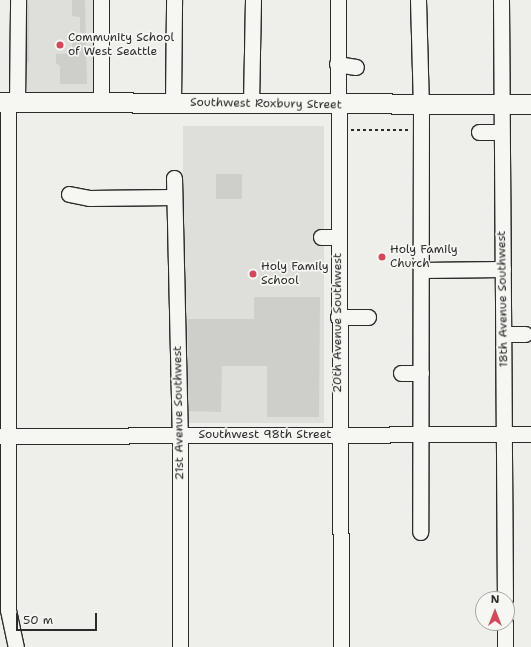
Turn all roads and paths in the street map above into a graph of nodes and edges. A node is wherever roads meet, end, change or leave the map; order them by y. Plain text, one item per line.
1 (18, 0) edge
2 (101, 0) edge
3 (174, 0) edge
4 (253, 0) edge
5 (338, 0) edge
6 (418, 0) edge
7 (501, 0) edge
8 (337, 64) junction
9 (356, 68) dead end
10 (8, 102) edge
11 (173, 102) junction
12 (101, 103) junction
13 (251, 104) junction
14 (337, 104) junction
15 (531, 104) edge
16 (421, 105) junction
17 (501, 105) junction
18 (349, 130) dead end
19 (413, 130) dead end
20 (479, 132) dead end
21 (502, 132) junction
22 (174, 178) dead end
23 (69, 194) dead end
24 (174, 197) junction
25 (320, 237) dead end
26 (338, 237) junction
27 (503, 269) junction
28 (421, 270) junction
29 (338, 317) junction
30 (368, 317) dead end
31 (504, 334) junction
32 (525, 334) dead end
33 (401, 373) dead end
34 (421, 373) junction
35 (505, 434) junction
36 (531, 434) edge
37 (180, 435) junction
38 (339, 435) junction
39 (421, 435) junction
40 (5, 436) edge
41 (420, 532) dead end
42 (505, 591) edge
43 (505, 631) edge
44 (16, 647) edge
45 (180, 647) edge
46 (341, 647) edge
47 (505, 647) edge

1 - 10 street
2 - 12 street
3 - 11 street
4 - 13 street
5 - 8 street, 20th Avenue Southwest
6 - 16 street
7 - 17 street, 18th Avenue Southwest
8 - 9 street
8 - 14 street, 20th Avenue Southwest
10 - 12 main road, Southwest Roxbury Street
10 - 40 street
11 - 12 main road, Southwest Roxbury Street
11 - 13 main road, Southwest Roxbury Street
13 - 14 main road, Southwest Roxbury Street
14 - 16 main road, Southwest Roxbury Street
14 - 26 street, 20th Avenue Southwest
15 - 17 main road, Southwest Roxbury Street
16 - 17 main road, Southwest Roxbury Street
16 - 28 street
17 - 21 street, 18th Avenue Southwest
18 - 19 path
20 - 21 street
21 - 27 street, 18th Avenue Southwest
22 - 24 street, 21st Avenue Southwest
23 - 24 street
24 - 37 street, 21st Avenue Southwest
25 - 26 street
26 - 29 street, 20th Avenue Southwest
27 - 28 street
27 - 31 street, 18th Avenue Southwest
28 - 34 street
29 - 30 street
29 - 38 street, 20th Avenue Southwest
31 - 32 street
31 - 35 street, 18th Avenue Southwest
33 - 34 street
34 - 39 street
35 - 36 street, Southwest 98th Street
35 - 39 street, Southwest 98th Street
35 - 42 street, 18th Avenue Southwest
37 - 38 street, Southwest 98th Street
37 - 40 street, Southwest 98th Street
37 - 45 street, 21st Avenue Southwest
38 - 39 street, Southwest 98th Street
38 - 46 street, 20th Avenue Southwest
39 - 41 street
40 - 44 street
43 - 47 street

